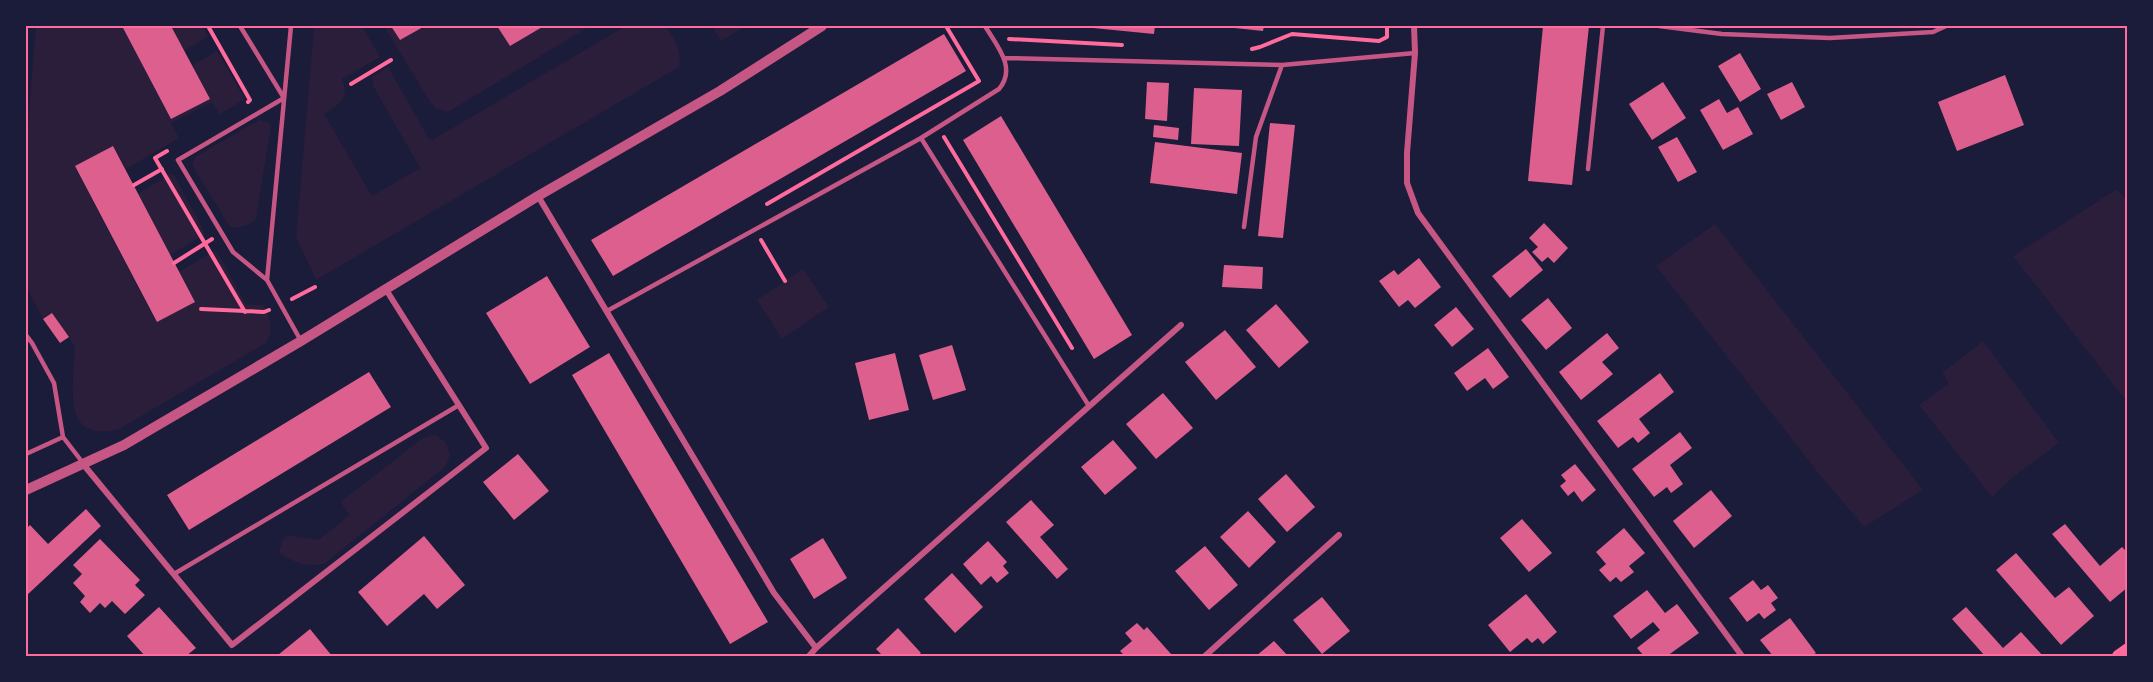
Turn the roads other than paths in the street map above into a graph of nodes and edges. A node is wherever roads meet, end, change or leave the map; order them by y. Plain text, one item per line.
1 (240, 26) edge
2 (291, 26) edge
3 (822, 26) edge
4 (986, 26) edge
5 (1414, 26) edge
6 (1603, 26) edge
7 (1659, 26) edge
8 (1946, 26) edge
9 (1415, 52) junction
10 (1004, 58) junction
11 (1282, 65) junction
12 (284, 98) junction
13 (921, 138) junction
14 (1588, 169) dead end
15 (538, 196) junction
16 (1244, 227) dead end
17 (267, 280) junction
18 (385, 288) junction
19 (607, 311) junction
20 (1181, 325) dead end
21 (26, 335) edge
22 (301, 341) junction
23 (459, 405) junction
24 (1089, 406) junction
25 (63, 437) junction
26 (26, 454) edge
27 (83, 464) junction
28 (26, 490) edge
29 (1339, 535) dead end
30 (174, 574) junction
31 (816, 648) junction
32 (2127, 648) edge
33 (809, 657) edge
34 (1205, 657) edge
35 (1742, 657) edge
36 (2118, 657) edge

1 - 12 lane
2 - 12 lane
3 - 15 street
4 - 10 lane
5 - 9 street
6 - 14 lane
7 - 8 lane
9 - 11 lane
9 - 35 street
10 - 11 lane
10 - 13 lane
11 - 16 lane
12 - 17 lane
12 - 17 lane
13 - 19 lane
13 - 24 lane
15 - 18 street
15 - 19 street
17 - 22 lane
18 - 22 street
18 - 23 street
19 - 31 street
20 - 24 street
21 - 25 lane
22 - 27 street
23 - 30 lane
23 - 30 street
24 - 31 street
25 - 26 lane
25 - 27 lane
27 - 28 street
27 - 30 street
29 - 34 street
31 - 33 street
32 - 36 main road

